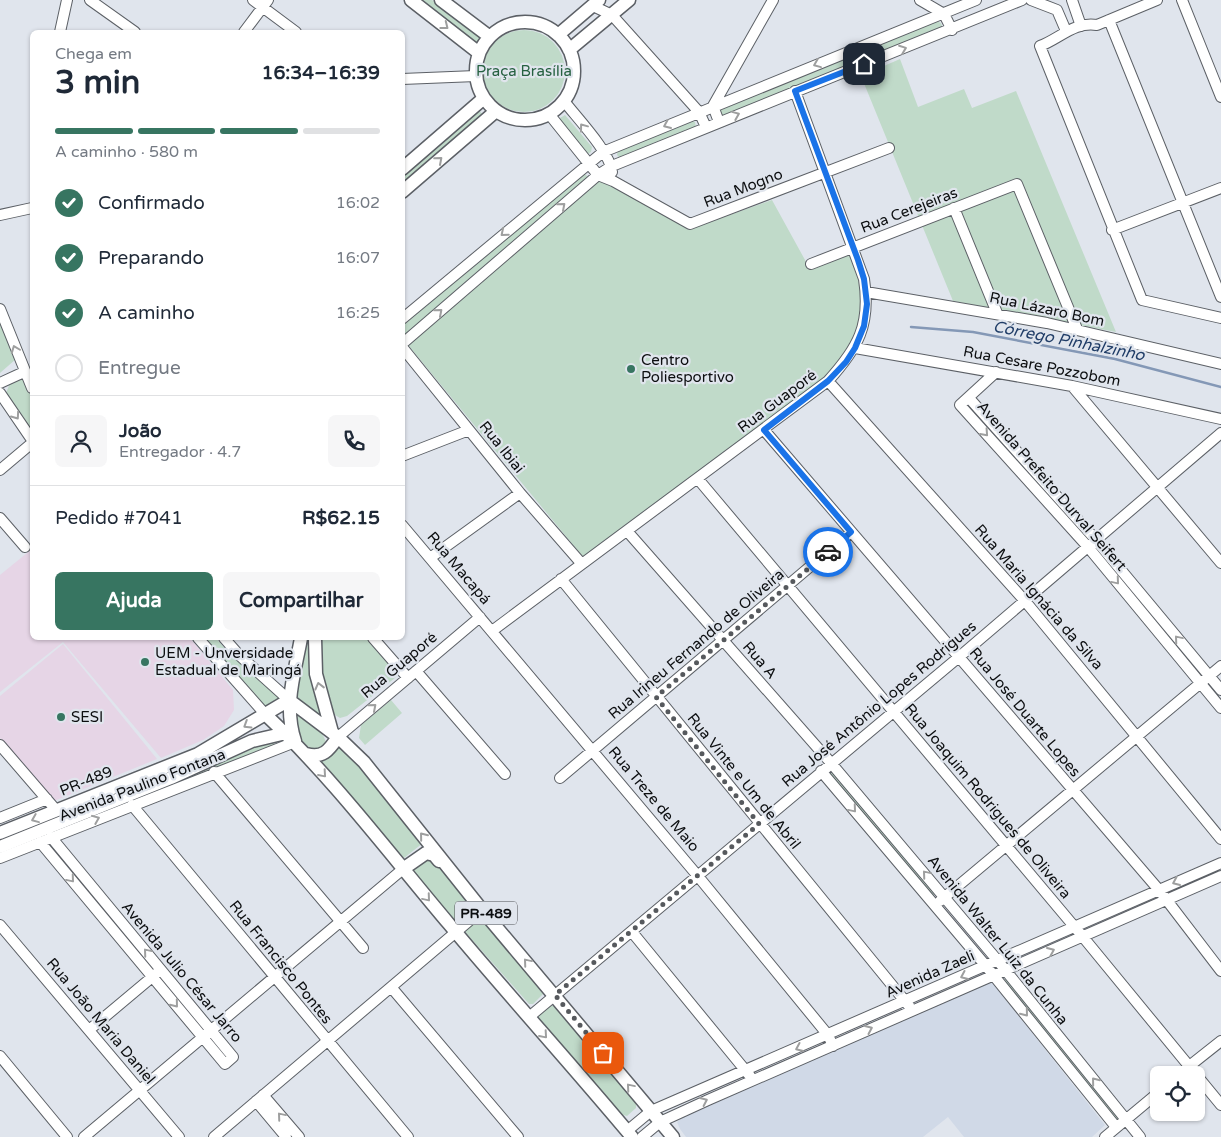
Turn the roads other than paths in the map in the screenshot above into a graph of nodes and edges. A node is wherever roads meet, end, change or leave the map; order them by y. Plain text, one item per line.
1 (67, 0) edge
2 (90, 0) edge
3 (253, 0) edge
4 (411, 0) edge
5 (441, 0) edge
6 (629, 0) edge
7 (773, 0) edge
8 (920, 0) edge
9 (976, 0) edge
10 (1022, 0) edge
11 (1031, 0) edge
12 (1072, 0) edge
13 (1157, 0) edge
14 (1182, 0) edge
15 (265, 3) edge
16 (596, 3) edge
17 (944, 14) junction
18 (612, 15) junction
19 (1109, 20) junction
20 (1080, 26) junction
21 (60, 30) edge
22 (132, 30) edge
23 (245, 30) edge
24 (294, 30) edge
25 (952, 30) junction
26 (1066, 32) junction
27 (558, 35) junction
28 (490, 37) junction
29 (569, 50) junction
30 (480, 53) junction
31 (476, 76) junction
32 (405, 79) edge
33 (795, 91) junction
34 (1221, 97) edge
35 (484, 98) junction
36 (564, 101) junction
37 (713, 106) junction
38 (496, 111) junction
39 (699, 112) junction
40 (549, 114) junction
41 (719, 122) junction
42 (706, 127) junction
43 (889, 148) dead end
44 (602, 152) junction
45 (588, 162) junction
46 (405, 166) edge
47 (612, 166) junction
48 (825, 172) junction
49 (598, 175) junction
50 (613, 181) junction
51 (1221, 188) edge
52 (405, 189) edge
53 (1182, 202) junction
54 (30, 208) edge
55 (954, 208) junction
56 (0, 215) edge
57 (1112, 230) junction
58 (853, 248) junction
59 (811, 264) dead end
60 (866, 292) junction
61 (1221, 297) edge
62 (0, 309) edge
63 (998, 313) junction
64 (405, 316) edge
65 (1221, 318) edge
66 (1077, 329) junction
67 (405, 342) edge
68 (855, 348) junction
69 (405, 349) edge
70 (1221, 364) edge
71 (24, 372) junction
72 (996, 372) junction
73 (828, 381) junction
74 (0, 383) edge
75 (30, 384) edge
76 (1072, 386) junction
77 (0, 393) edge
78 (969, 398) junction
79 (1221, 419) edge
80 (469, 430) junction
81 (764, 430) junction
82 (1221, 433) edge
83 (30, 439) edge
84 (30, 444) edge
85 (405, 455) edge
86 (0, 470) edge
87 (698, 479) junction
88 (1158, 486) junction
89 (520, 493) junction
90 (0, 518) edge
91 (405, 529) edge
92 (627, 531) junction
93 (851, 532) junction
94 (1096, 540) junction
95 (25, 547) dead end
96 (1088, 547) junction
97 (430, 558) junction
98 (1221, 563) edge
99 (581, 564) junction
100 (561, 579) junction
101 (787, 586) junction
102 (1025, 601) junction
103 (480, 616) junction
104 (492, 631) junction
105 (200, 640) edge
106 (226, 640) edge
107 (301, 640) edge
108 (315, 640) edge
109 (376, 640) edge
110 (723, 640) junction
111 (959, 657) junction
112 (1221, 666) edge
113 (412, 674) junction
114 (1210, 676) junction
115 (1200, 684) junction
116 (1221, 690) edge
117 (656, 697) junction
118 (289, 705) junction
119 (1221, 708) edge
120 (267, 713) junction
121 (893, 713) junction
122 (335, 735) junction
123 (1138, 736) junction
124 (290, 738) junction
125 (0, 745) edge
126 (593, 750) junction
127 (306, 754) junction
128 (831, 763) junction
129 (214, 772) junction
130 (821, 772) junction
131 (505, 774) dead end
132 (560, 778) dead end
133 (1072, 790) junction
134 (47, 799) junction
135 (132, 804) junction
136 (56, 810) junction
137 (0, 818) edge
138 (759, 824) junction
139 (0, 833) edge
140 (51, 837) junction
141 (1221, 839) edge
142 (40, 842) junction
143 (1005, 846) junction
144 (0, 847) edge
145 (0, 858) edge
146 (1221, 863) edge
147 (447, 866) junction
148 (403, 870) junction
149 (697, 875) junction
150 (1221, 876) edge
151 (1159, 890) junction
152 (945, 897) junction
153 (1167, 900) junction
154 (935, 906) junction
155 (482, 910) junction
156 (340, 923) junction
157 (0, 926) edge
158 (1075, 927) junction
159 (456, 932) junction
160 (632, 932) junction
161 (1084, 937) junction
162 (363, 948) dead end
163 (998, 961) junction
164 (986, 966) junction
165 (161, 970) junction
166 (1005, 970) junction
167 (1221, 970) edge
168 (994, 976) junction
169 (153, 977) junction
170 (275, 977) junction
171 (391, 987) junction
172 (555, 995) junction
173 (906, 1001) junction
174 (912, 1011) junction
175 (529, 1017) junction
176 (89, 1030) junction
177 (211, 1030) junction
178 (828, 1035) junction
179 (202, 1038) junction
180 (327, 1041) junction
181 (1221, 1041) edge
182 (833, 1046) junction
183 (0, 1056) edge
184 (1189, 1066) joint
185 (748, 1071) junction
186 (753, 1080) junction
187 (1205, 1086) edge
188 (140, 1090) junction
189 (260, 1098) junction
190 (1150, 1099) edge
191 (1221, 1105) edge
192 (651, 1111) junction
193 (1126, 1119) junction
194 (660, 1122) junction
195 (1116, 1127) junction
196 (630, 1134) edge
197 (67, 1137) edge
198 (84, 1137) edge
199 (179, 1137) edge
200 (214, 1137) edge
201 (286, 1137) edge
202 (299, 1137) edge
203 (408, 1137) edge
204 (518, 1137) edge
205 (642, 1137) edge
206 (673, 1137) edge
207 (1105, 1137) edge
208 (1140, 1137) edge

1 - 21 street
2 - 22 street
3 - 15 street
4 -> 30 main road
5 - 28 main road
6 - 18 main road
7 - 37 street
8 - 17 street
9 - 17 street
10 - 25 street
11 - 26 street
12 - 20 street
13 - 19 street
14 - 34 street
15 - 23 street
15 - 24 street
16 - 18 street
16 - 27 main road
17 - 25 street
17 -> 37 street
18 - 29 main road
18 - 39 street
19 - 20 street
19 - 53 street
20 - 26 street
33 -> 25 street
26 - 57 street
27 - 28 main road
27 - 29 main road
28 - 30 main road
29 - 36 main road
30 - 31 main road
31 - 32 street
31 - 35 main road
41 -> 33 street
33 - 48 street, Rua Guaporé
35 - 38 main road
35 - 46 main road
36 - 40 main road
44 -> 36 street
37 - 39 street
37 - 41 street
38 - 40 main road
52 -> 38 main road
39 - 42 street
39 -> 44 street
40 - 45 street
41 - 42 street
42 - 47 street
43 - 48 street, Rua Mogno
44 - 45 street
44 - 47 street
45 - 49 street
45 -> 64 street
47 - 49 street
47 - 50 street
48 - 50 street, Rua Mogno
48 - 58 street, Rua Guaporé
49 - 50 street, Rua Mogno
67 -> 49 street
51 - 53 street
53 - 57 street
53 - 61 street
54 - 56 street
55 - 58 street, Rua Cerejeiras
55 - 63 street
55 - 66 street, Rua Cerejeiras
57 - 65 street
58 - 59 street, Rua Cerejeiras
58 - 60 street, Rua Guaporé
60 - 63 street, Rua Lázaro Bom
60 - 68 street, Rua Guaporé
71 -> 62 street
63 - 66 street, Rua Lázaro Bom
66 - 70 street, Rua Lázaro Bom
68 - 72 street, Rua Cesare Pozzobom
68 - 73 street, Rua Guaporé
69 - 80 street, Rua Ibiai
71 - 74 street
71 - 75 street
72 - 76 street, Rua Cesare Pozzobom
72 - 78 street
73 - 81 street, Rua Guaporé
73 - 102 street, Rua Maria Ignácia da Silva
76 - 79 street, Rua Cesare Pozzobom
76 - 88 street
77 -> 83 street
78 - 94 street, Avenida Prefeito Durval Seifert
78 -> 96 street, Avenida Prefeito Durval Seifert
80 - 85 street
80 - 89 street, Rua Ibiai
81 - 87 street, Rua Guaporé
81 - 93 street, Rua José Duarte Lopes
82 - 88 street, Rua José Antônio Lopes Rodrigues
84 - 86 street
87 - 92 street, Rua Guaporé
87 - 101 street, Rua Joaquim Rodrigues de Oliveira
88 - 94 street, Rua José Antônio Lopes Rodrigues
88 - 98 street
89 - 97 street
89 - 99 street, Rua Ibiai
90 - 95 street
91 - 97 street, Rua Macapá
92 - 99 street, Rua Guaporé
92 - 110 street, Rua A
93 - 101 street, Rua Irineu Fernando de Oliveira
93 - 111 street, Rua José Duarte Lopes
94 - 96 street, Rua José Antônio Lopes Rodrigues
114 -> 94 street, Avenida Prefeito Durval Seifert
96 - 102 street, Rua José Antônio Lopes Rodrigues
96 -> 115 street, Avenida Prefeito Durval Seifert
97 - 103 street, Rua Macapá
99 - 100 street, Rua Guaporé
100 - 104 street, Rua Guaporé
100 - 117 street, Rua Vinte e Um de Abril
101 - 110 street, Rua Irineu Fernando de Oliveira
101 - 121 street, Rua Joaquim Rodrigues de Oliveira
102 - 111 street, Rua José Antônio Lopes Rodrigues
102 - 123 street, Rua Maria Ignácia da Silva
103 - 104 street, Rua Macapá
103 - 113 street, Rua Guaporé
104 - 126 street, Rua Treze de Maio
105 - 120 street
106 - 118 street
107 - 118 main road
122 -> 108 main road
109 - 113 street
110 - 117 street, Rua Irineu Fernando de Oliveira
110 - 128 street, Rua A
111 - 121 street, Rua José Antônio Lopes Rodrigues
111 - 133 street, Rua José Duarte Lopes
112 - 114 street
122 -> 113 street, Rua Guaporé
113 - 131 street
114 - 115 street
114 - 116 street, Avenida Prefeito Durval Seifert
115 - 119 street, Avenida Prefeito Durval Seifert
115 - 123 street
117 - 126 street, Rua Irineu Fernando de Oliveira
117 - 138 street, Rua Vinte e Um de Abril
118 - 120 main road, PR-489 / PR-489
118 - 122 main road, PR-489
118 - 124 main road
120 - 124 main road, PR-489
120 -> 136 main road, PR-489 / PR-489
121 - 128 street, Rua José Antônio Lopes Rodrigues
121 - 143 street, Rua Joaquim Rodrigues de Oliveira
122 - 127 main road
147 -> 122 main road, PR-489
123 - 133 street
123 - 141 street, Rua Maria Ignácia da Silva
124 - 127 main road, PR-489
124 - 129 street, Avenida Paulino Fontana
124 - 144 main road, PR-489 / PR-489
125 - 134 street
126 - 132 street, Rua Irineu Fernando de Oliveira
126 - 149 street, Rua Treze de Maio
127 -> 148 main road, PR-489
128 - 130 street, Rua José Antônio Lopes Rodrigues
152 -> 128 street, Avenida Walter Luiz da Cunha
129 - 135 street, Avenida Paulino Fontana
129 - 156 street
130 - 138 street, Rua José Antônio Lopes Rodrigues
130 -> 154 street, Avenida Walter Luiz da Cunha
133 - 143 street
133 - 151 street, Rua José Duarte Lopes
134 - 136 street
134 - 137 street
140 -> 135 street, Avenida Paulino Fontana
135 - 170 street, Rua Francisco Pontes
136 -> 139 main road, PR-489 / PR-489
138 - 149 street, Rua José Antônio Lopes Rodrigues
138 - 173 street, Rua Vinte e Um de Abril
140 - 142 street, Avenida Paulino Fontana
165 -> 140 street, Avenida Julio César Jarro
142 - 145 street, Avenida Paulino Fontana
142 -> 169 street, Avenida Julio César Jarro
143 - 152 street
143 - 158 street, Rua Joaquim Rodrigues de Oliveira
146 -> 151 street, Avenida Zaeli
147 - 148 main road
147 - 155 main road, PR-489
148 - 156 street
148 -> 159 main road, PR-489
149 - 160 street, Rua José Antônio Lopes Rodrigues
149 - 178 street, Rua Treze de Maio
150 - 153 street, Avenida Zaeli
151 - 153 street, Rua José Duarte Lopes
151 - 158 street, Avenida Zaeli
152 - 154 street
152 - 163 street, Avenida Walter Luiz da Cunha
153 - 161 street, Avenida Zaeli
153 - 167 street, Rua José Duarte Lopes
154 - 164 street, Avenida Walter Luiz da Cunha
155 - 159 street
172 -> 155 main road, PR-489
156 - 162 street
156 - 170 street
157 - 176 street, Rua João Maria Daniel
158 - 161 street, Rua Joaquim Rodrigues de Oliveira
158 - 163 street, Avenida Zaeli
159 - 171 street
159 - 175 main road, PR-489
160 - 172 street, Rua José Antônio Lopes Rodrigues
160 - 185 street
166 -> 161 street, Avenida Zaeli
161 - 184 street, Rua Joaquim Rodrigues de Oliveira
163 - 164 street, Avenida Zaeli
163 - 166 street, Avenida Walter Luiz da Cunha
164 - 168 street, Avenida Walter Luiz da Cunha
164 -> 173 street, Avenida Zaeli
165 - 169 street
165 - 177 street, Avenida Julio César Jarro
166 - 168 street, Avenida Zaeli
193 -> 166 street, Avenida Walter Luiz da Cunha
168 - 174 street, Avenida Zaeli
168 -> 195 street, Avenida Walter Luiz da Cunha
169 - 176 street
169 -> 179 street, Avenida Julio César Jarro
170 - 177 street
170 - 180 street, Rua Francisco Pontes
171 - 180 street
171 - 204 street
172 - 175 street, Rua José Antônio Lopes Rodrigues
192 -> 172 main road, PR-489
173 - 174 street, Rua Vinte e Um de Abril
173 - 178 street, Avenida Zaeli
182 -> 174 street, Avenida Zaeli
175 -> 196 main road, PR-489
176 - 188 street, Rua João Maria Daniel
177 - 179 street
177 - 179 street, Avenida Julio César Jarro
178 - 182 street, Rua Treze de Maio
178 -> 185 street, Avenida Zaeli
179 - 188 street
180 - 189 street
180 - 203 street, Rua Francisco Pontes
181 - 184 street
182 - 186 street, Avenida Zaeli
183 - 197 street
185 - 186 street
185 - 192 street, Avenida Zaeli
194 -> 186 street, Avenida Zaeli
187 - 191 street, Rua Joaquim Rodrigues de Oliveira
188 - 198 street
188 - 199 street, Rua João Maria Daniel
189 - 200 street
189 - 201 street
202 -> 189 street
190 - 193 street
192 - 194 main road, PR-489
192 - 196 street, Avenida Zaeli
193 - 195 street
193 - 208 street, Avenida Walter Luiz da Cunha
194 - 205 street, Avenida Zaeli
194 - 206 main road, PR-489
195 - 207 street

